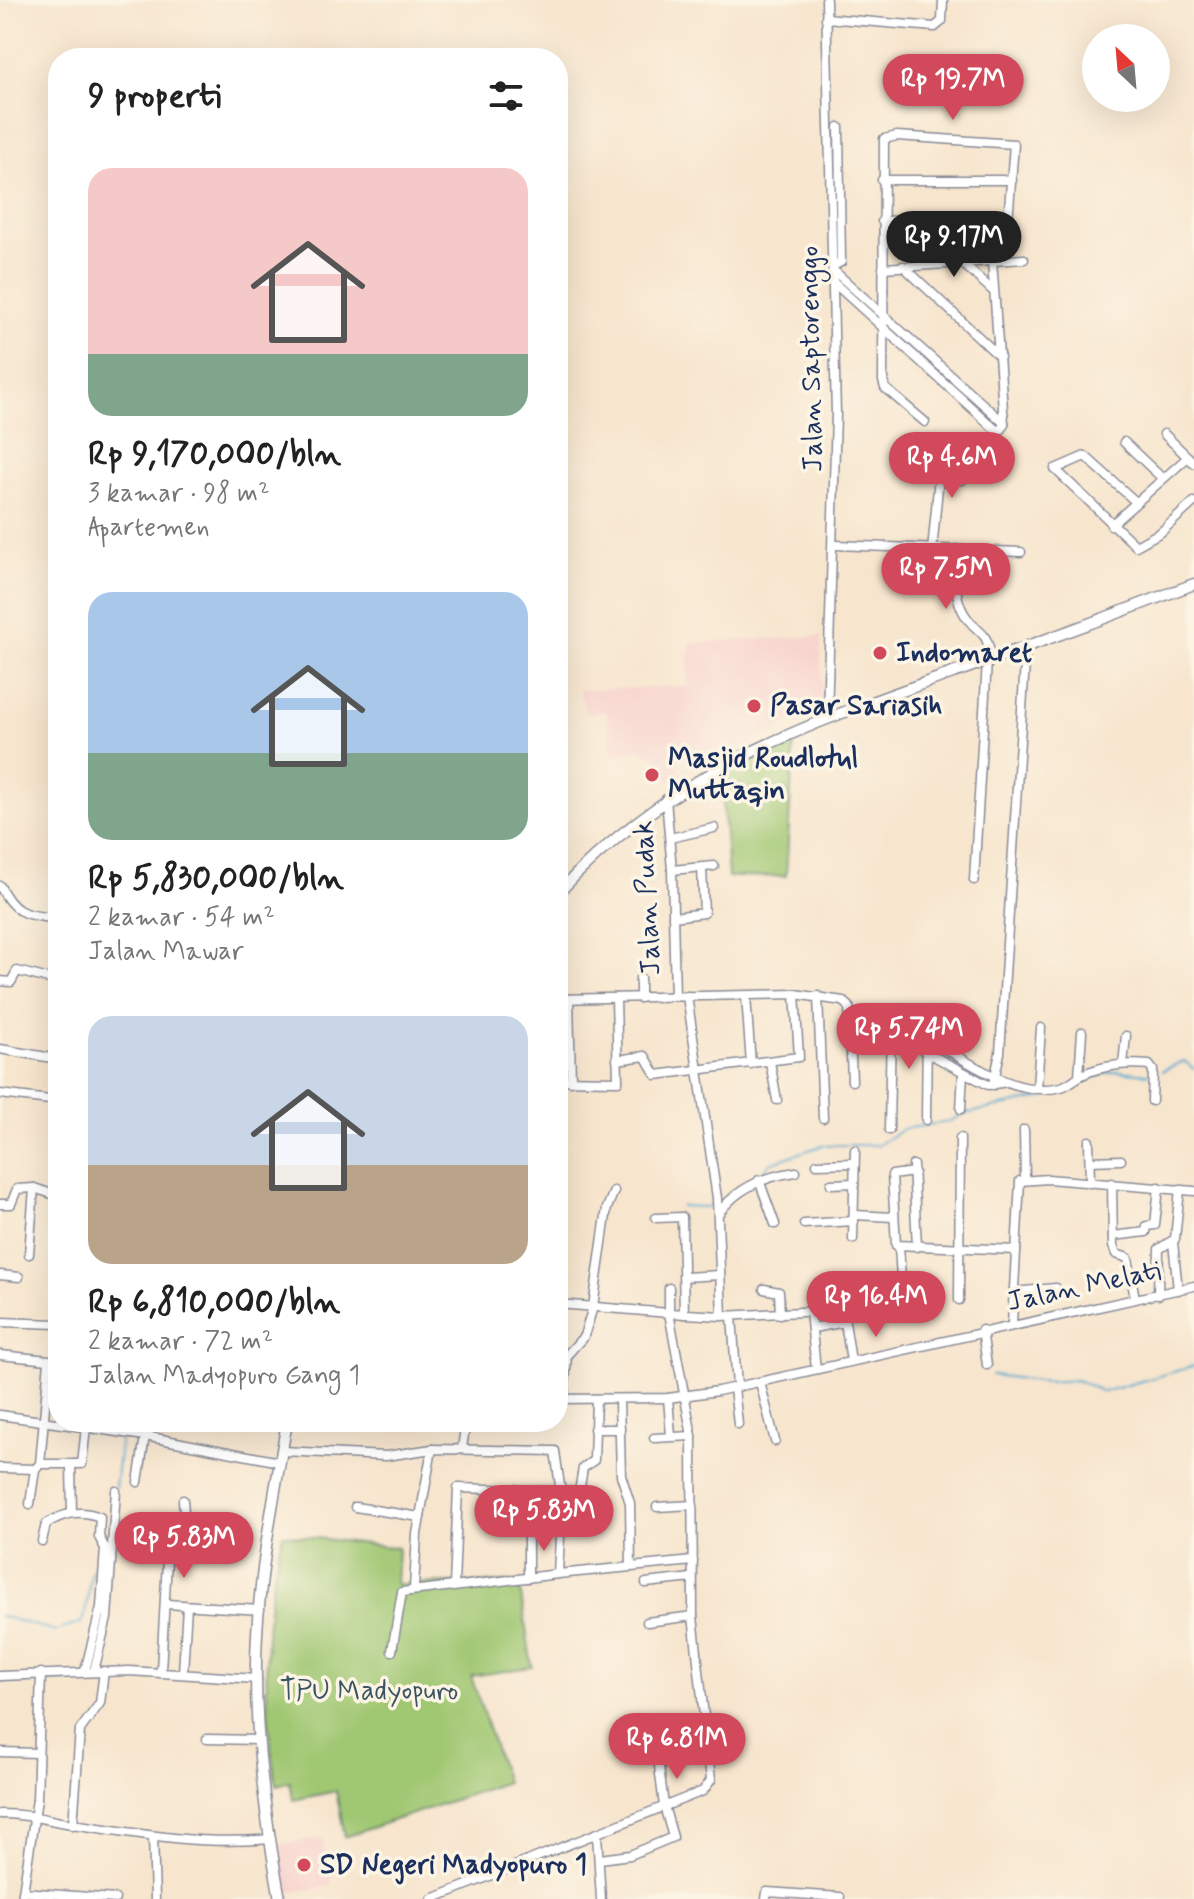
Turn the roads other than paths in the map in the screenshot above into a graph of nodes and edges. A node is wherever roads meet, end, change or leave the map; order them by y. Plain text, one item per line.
1 (826, 0) edge
2 (943, 0) edge
3 (826, 18) junction
4 (839, 127) dead end
5 (835, 148) junction
6 (882, 180) junction
7 (1012, 180) junction
8 (1006, 219) junction
9 (882, 221) junction
10 (1024, 259) dead end
11 (1005, 260) junction
12 (992, 261) junction
13 (961, 263) junction
14 (903, 266) junction
15 (833, 268) junction
16 (883, 268) junction
17 (834, 283) junction
18 (992, 290) junction
19 (883, 315) junction
20 (883, 328) junction
21 (1000, 357) junction
22 (941, 373) junction
23 (925, 422) dead end
24 (1164, 434) dead end
25 (1124, 442) dead end
26 (972, 449) dead end
27 (1191, 460) edge
28 (938, 478) junction
29 (1163, 479) junction
30 (962, 480) dead end
31 (1136, 502) junction
32 (1194, 502) edge
33 (1111, 525) junction
34 (835, 545) junction
35 (956, 549) junction
36 (932, 551) junction
37 (1021, 552) dead end
38 (1194, 584) edge
39 (1026, 647) junction
40 (989, 660) junction
41 (827, 717) junction
42 (667, 798) junction
43 (714, 828) dead end
44 (670, 838) junction
45 (714, 866) dead end
46 (702, 868) junction
47 (672, 870) junction
48 (974, 880) dead end
49 (568, 883) edge
50 (0, 886) edge
51 (3, 900) edge
52 (48, 917) edge
53 (673, 917) junction
54 (640, 978) dead end
55 (48, 979) edge
56 (0, 981) edge
57 (795, 994) junction
58 (675, 996) junction
59 (687, 996) junction
60 (746, 996) junction
61 (818, 996) junction
62 (616, 998) junction
63 (640, 998) junction
64 (569, 999) joint
65 (1041, 1028) dead end
66 (1082, 1032) dead end
67 (1126, 1036) dead end
68 (925, 1037) junction
69 (0, 1049) edge
70 (924, 1051) junction
71 (48, 1057) edge
72 (617, 1060) junction
73 (770, 1062) junction
74 (751, 1064) junction
75 (1123, 1064) junction
76 (696, 1069) junction
77 (963, 1073) junction
78 (996, 1075) junction
79 (1079, 1076) junction
80 (568, 1081) edge
81 (571, 1081) junction
82 (852, 1081) dead end
83 (1007, 1082) junction
84 (993, 1085) junction
85 (1037, 1088) junction
86 (0, 1094) edge
87 (48, 1100) edge
88 (777, 1100) dead end
89 (1152, 1101) dead end
90 (961, 1109) dead end
91 (823, 1118) dead end
92 (926, 1120) dead end
93 (889, 1130) dead end
94 (1024, 1130) dead end
95 (960, 1138) dead end
96 (1089, 1141) dead end
97 (855, 1150) dead end
98 (1121, 1160) dead end
99 (1090, 1161) junction
100 (854, 1163) junction
101 (817, 1164) dead end
102 (796, 1172) dead end
103 (759, 1180) junction
104 (1025, 1180) junction
105 (854, 1183) junction
106 (1090, 1183) junction
107 (1112, 1183) junction
108 (831, 1184) dead end
109 (1159, 1187) junction
110 (34, 1188) junction
111 (1180, 1189) junction
112 (614, 1191) dead end
113 (1194, 1191) edge
114 (48, 1193) edge
115 (0, 1204) edge
116 (718, 1206) junction
117 (894, 1217) junction
118 (656, 1218) dead end
119 (854, 1218) junction
120 (775, 1224) dead end
121 (804, 1224) dead end
122 (1113, 1236) junction
123 (853, 1239) dead end
124 (1173, 1242) junction
125 (899, 1246) junction
126 (917, 1247) junction
127 (958, 1249) junction
128 (1016, 1250) junction
129 (29, 1254) dead end
130 (0, 1275) edge
131 (720, 1275) junction
132 (19, 1277) dead end
133 (684, 1277) junction
134 (901, 1279) dead end
135 (1194, 1286) edge
136 (669, 1288) dead end
137 (1056, 1288) dead end
138 (764, 1289) dead end
139 (1178, 1290) junction
140 (1014, 1292) junction
141 (1158, 1295) junction
142 (1135, 1299) junction
143 (959, 1300) dead end
144 (568, 1305) edge
145 (593, 1307) junction
146 (821, 1311) dead end
147 (810, 1312) junction
148 (669, 1313) junction
149 (684, 1314) junction
150 (780, 1314) junction
151 (722, 1316) junction
152 (732, 1316) junction
153 (0, 1322) edge
154 (48, 1324) edge
155 (1012, 1324) junction
156 (813, 1328) junction
157 (982, 1330) junction
158 (568, 1354) edge
159 (0, 1355) edge
160 (48, 1360) edge
161 (851, 1361) junction
162 (987, 1365) dead end
163 (816, 1369) junction
164 (760, 1382) junction
165 (735, 1387) junction
166 (48, 1391) edge
167 (687, 1395) junction
168 (668, 1398) junction
169 (568, 1399) edge
170 (596, 1399) junction
171 (619, 1400) junction
172 (0, 1415) edge
173 (42, 1421) junction
174 (48, 1422) edge
175 (738, 1424) dead end
176 (594, 1429) junction
177 (620, 1429) junction
178 (85, 1432) edge
179 (117, 1432) edge
180 (285, 1432) edge
181 (464, 1432) edge
182 (145, 1436) junction
183 (671, 1436) junction
184 (692, 1436) junction
185 (654, 1438) dead end
186 (775, 1441) dead end
187 (462, 1448) junction
188 (432, 1449) junction
189 (281, 1456) junction
190 (71, 1465) junction
191 (37, 1466) junction
192 (0, 1468) edge
193 (138, 1482) dead end
194 (516, 1489) junction
195 (116, 1491) dead end
196 (560, 1492) junction
197 (183, 1500) dead end
198 (30, 1504) dead end
199 (693, 1505) junction
200 (355, 1507) dead end
201 (657, 1507) dead end
202 (72, 1512) junction
203 (420, 1517) junction
204 (528, 1528) junction
205 (561, 1528) junction
206 (42, 1541) dead end
207 (108, 1547) junction
208 (693, 1561) junction
209 (631, 1567) junction
210 (558, 1573) junction
211 (528, 1578) junction
212 (692, 1578) junction
213 (646, 1583) dead end
214 (453, 1587) junction
215 (414, 1588) junction
216 (166, 1604) junction
217 (187, 1606) junction
218 (260, 1610) junction
219 (693, 1616) junction
220 (647, 1622) dead end
221 (97, 1635) junction
222 (392, 1651) dead end
223 (89, 1671) junction
224 (104, 1671) junction
225 (161, 1671) junction
226 (183, 1672) junction
227 (0, 1676) edge
228 (40, 1679) junction
229 (257, 1679) junction
230 (207, 1739) dead end
231 (258, 1740) junction
232 (0, 1752) edge
233 (38, 1753) junction
234 (658, 1758) dead end
235 (664, 1806) junction
236 (0, 1814) edge
237 (35, 1814) junction
238 (73, 1825) junction
239 (597, 1834) junction
240 (153, 1836) junction
241 (270, 1839) junction
242 (600, 1859) junction
243 (22, 1895) edge
244 (50, 1896) edge
245 (840, 1897) dead end
246 (115, 1899) edge
247 (155, 1899) edge
248 (280, 1899) edge
249 (432, 1899) edge
250 (601, 1899) edge
251 (766, 1899) edge

1 - 3 street, Jalan Saptorenggo
2 - 3 street
3 - 5 street, Jalan Saptorenggo
4 - 5 street
5 - 15 street, Jalan Saptorenggo
6 - 7 street
6 - 7 street
6 - 9 street
7 - 8 street
8 - 9 street
8 - 11 street
9 - 16 street
10 - 11 street
11 - 12 street
12 - 13 street
12 - 18 street
13 - 14 street
13 - 18 street
14 - 16 street
14 - 21 street
15 - 17 street, Jalan Saptorenggo
15 - 19 street
16 - 19 street
17 - 20 street
17 - 34 street, Jalan Saptorenggo
18 - 21 street
19 - 20 street
19 - 22 street
20 - 22 street
20 - 23 street
21 - 22 street
24 - 27 street
25 - 29 street
26 - 28 street
27 - 29 street
28 - 30 street
28 - 36 street
29 - 31 street
31 - 33 street
31 - 33 street
32 - 33 street
34 - 36 street
34 - 41 street, Jalan Saptorenggo
35 - 36 street
35 - 37 street
35 - 40 street
38 - 39 main road
39 - 40 main road
39 - 78 street
40 - 41 main road
40 - 48 street
41 - 42 main road
42 - 44 street, Jalan Pudak
42 - 49 main road
43 - 44 street
44 - 47 street, Jalan Pudak
45 - 46 street
46 - 47 street
46 - 53 street
47 - 53 street, Jalan Pudak
50 - 51 street
51 - 52 street
53 - 58 street, Jalan Pudak
54 - 63 street
55 - 56 street
57 - 60 street
57 - 61 street
57 - 73 street
58 - 59 street
58 - 63 street
59 - 60 street
59 - 76 street
60 - 74 street
61 - 82 street
61 - 91 street
62 - 63 street
62 - 64 street
62 - 72 street
64 - 81 street
65 - 85 street
66 - 79 street
67 - 75 street
68 - 70 street
68 - 78 street
68 - 93 street
69 - 71 street
70 - 77 street
70 - 92 street
72 - 76 street
72 - 81 street
73 - 74 street
73 - 88 street
74 - 76 street
75 - 79 street
75 - 89 street
76 - 116 street
77 - 84 street
77 - 90 street
78 - 83 street
78 - 84 street
79 - 85 street
80 - 81 street
83 - 84 street
83 - 85 street
86 - 87 street
94 - 104 street
95 - 127 street
96 - 99 street
97 - 100 street
98 - 99 street
99 - 106 street
100 - 101 street
100 - 105 street
102 - 103 street
103 - 116 street
103 - 120 street
104 - 106 street
104 - 128 street
105 - 108 street
105 - 119 street
106 - 107 street
107 - 109 street
107 - 122 street
109 - 111 street
109 - 122 street
110 - 114 street
110 - 115 street
110 - 129 street
111 - 113 street
111 - 124 street
112 - 145 street
116 - 131 street
117 - 119 street
117 - 125 street
117 - 126 street
118 - 133 street
119 - 121 street
119 - 123 street
122 - 142 street
124 - 139 street
124 - 141 street
125 - 126 street
125 - 134 street
126 - 127 street
127 - 128 street
127 - 143 street
128 - 140 street
130 - 132 street
131 - 133 street
131 - 151 street
133 - 149 street
135 - 139 street, Jalan Melati
136 - 148 street
137 - 140 street
138 - 150 street
139 - 141 street, Jalan Melati
140 - 155 street
141 - 142 street, Jalan Melati
142 - 155 street, Jalan Melati
144 - 145 street
145 - 148 street
145 - 158 street
146 - 147 street
147 - 150 street
147 - 156 street
148 - 149 street
148 - 167 street
149 - 151 street
150 - 152 street
151 - 152 street
152 - 165 street
153 - 154 street
155 - 157 street, Jalan Melati
156 - 161 street
156 - 163 street
157 - 161 street, Jalan Melati
157 - 162 street
159 - 160 street
161 - 163 street, Jalan Melati
163 - 164 street, Jalan Melati
164 - 165 street, Jalan Melati
164 - 186 street
165 - 167 street, Jalan Melati
165 - 175 street
166 - 173 street
167 - 168 street, Jalan Melati
167 - 184 street
168 - 171 street, Jalan Melati
168 - 183 street
169 - 170 street, Jalan Melati
170 - 171 street, Jalan Melati
170 - 176 street
171 - 177 street
172 - 173 street
173 - 174 street
173 - 191 street
176 - 177 street
176 - 196 street
177 - 209 street
178 - 190 street
179 - 182 street
180 - 189 main road
181 - 187 street
182 - 189 street
182 - 193 street
183 - 184 street
183 - 185 street
184 - 199 street
187 - 188 street
187 - 196 street
188 - 189 street
188 - 203 street
189 - 218 main road
190 - 191 street
190 - 202 street
191 - 192 street
191 - 198 street
194 - 196 street
194 - 204 street
194 - 214 street
195 - 207 street
196 - 205 street
197 - 216 street
199 - 201 street
199 - 208 street
200 - 203 street
202 - 206 street
202 - 207 street
203 - 215 street
204 - 205 street
204 - 211 street
205 - 210 street
207 - 221 street
207 - 221 street
208 - 209 street
208 - 212 street
209 - 210 street
210 - 211 street
211 - 214 street
212 - 213 street
212 - 219 street
214 - 215 street
215 - 222 street
216 - 217 street
216 - 225 street
217 - 218 street
217 - 226 street
218 - 229 main road
219 - 220 street
219 - 235 street
221 - 223 street
223 - 224 street
223 - 228 street
224 - 225 street
224 - 238 street
225 - 226 street
226 - 229 street
227 - 228 street
228 - 233 street
229 - 231 main road
230 - 231 street
231 - 241 main road
232 - 233 street
233 - 237 street
234 - 235 street
235 - 239 street
235 - 242 street
236 - 237 street
237 - 238 street
237 - 243 street
238 - 240 street
239 - 242 street
239 - 249 street
240 - 241 street
240 - 247 street
241 - 248 main road
242 - 250 street
243 - 244 street
244 - 246 street
245 - 251 street

